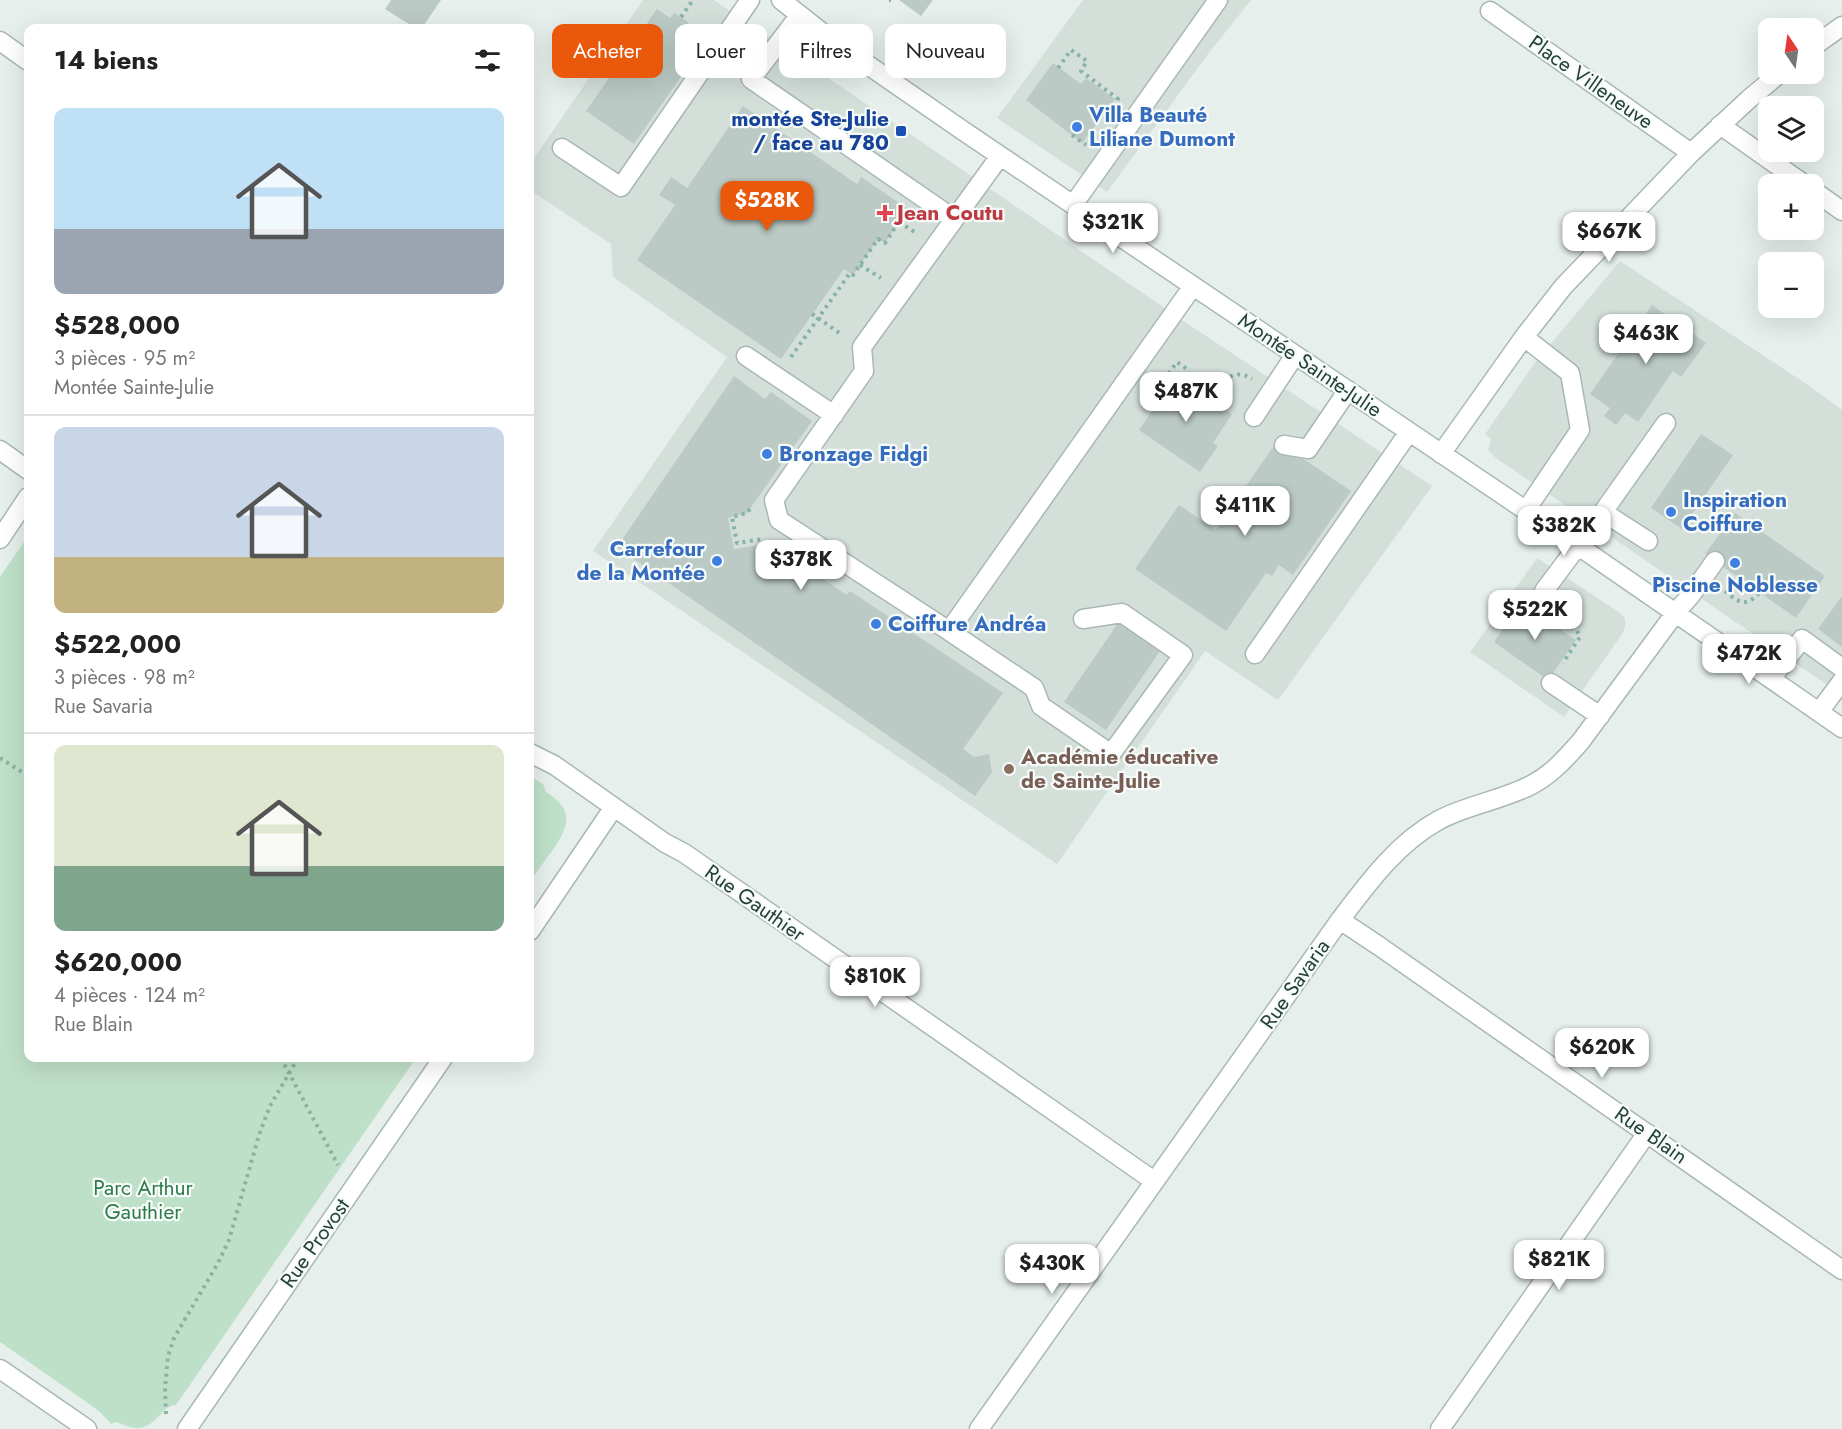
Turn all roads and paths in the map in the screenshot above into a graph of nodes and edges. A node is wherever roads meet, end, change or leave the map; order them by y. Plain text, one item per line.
1 (693, 0) edge
2 (750, 0) edge
3 (781, 0) edge
4 (1218, 0) edge
5 (1490, 11) dead end
6 (799, 16) junction
7 (681, 17) dead end
8 (1842, 26) edge
9 (1824, 39) edge
10 (0, 41) edge
11 (24, 58) edge
12 (1058, 68) dead end
13 (1767, 84) edge
14 (1111, 108) dead end
15 (1720, 125) junction
16 (1072, 135) dead end
17 (1092, 135) dead end
18 (1085, 144) junction
19 (562, 148) dead end
20 (1080, 152) dead end
21 (1691, 153) junction
22 (1000, 156) junction
23 (1790, 174) edge
24 (1824, 198) edge
25 (1073, 205) junction
26 (908, 209) dead end
27 (1842, 211) edge
28 (954, 219) junction
29 (899, 222) junction
30 (918, 235) dead end
31 (1193, 286) junction
32 (812, 314) dead end
33 (818, 318) junction
34 (1524, 337) junction
35 (1295, 355) junction
36 (746, 356) dead end
37 (788, 362) dead end
38 (1190, 371) dead end
39 (1254, 381) dead end
40 (1170, 384) dead end
41 (1348, 390) junction
42 (1209, 398) dead end
43 (834, 415) junction
44 (1254, 417) dead end
45 (1666, 423) dead end
46 (1409, 432) junction
47 (1284, 446) dead end
48 (0, 450) edge
49 (1441, 454) junction
50 (24, 467) edge
51 (24, 503) edge
52 (1526, 510) junction
53 (1603, 512) junction
54 (0, 539) edge
55 (1648, 541) dead end
56 (1577, 545) junction
57 (1715, 561) dead end
58 (1544, 591) dead end
59 (1725, 591) dead end
60 (1760, 592) dead end
61 (1551, 612) dead end
62 (1676, 612) junction
63 (1083, 619) dead end
64 (949, 631) junction
65 (1255, 654) dead end
66 (1561, 665) dead end
67 (1842, 668) edge
68 (1771, 679) junction
69 (1842, 681) edge
70 (1551, 683) dead end
71 (1819, 712) junction
72 (1600, 717) junction
73 (1842, 728) edge
74 (534, 755) edge
75 (0, 758) edge
76 (24, 773) edge
77 (614, 807) junction
78 (1340, 920) junction
79 (534, 925) edge
80 (283, 1062) edge
81 (296, 1062) edge
82 (439, 1062) edge
83 (289, 1073) junction
84 (1647, 1133) junction
85 (357, 1181) junction
86 (1154, 1181) junction
87 (1842, 1270) edge
88 (0, 1369) edge
89 (166, 1414) dead end
90 (87, 1429) edge
91 (187, 1429) edge
92 (979, 1429) edge
93 (1440, 1429) edge

1 - 7 path
2 - 19 street
3 - 6 street, Montée Sainte-Julie
4 - 25 street
5 - 21 street, Place Villeneuve
6 - 22 street, Montée Sainte-Julie
6 - 28 street
8 - 9 street
10 - 11 street
12 - 14 path
13 - 15 street
15 - 21 street
15 - 23 street
16 - 18 path
17 - 18 path
18 - 20 path
21 - 34 street
22 - 25 street, Montée Sainte-Julie
22 - 28 street
24 - 27 street
25 - 31 street, Montée Sainte-Julie
26 - 29 path
28 - 43 street
29 - 30 path
29 - 33 path
31 - 35 street, Montée Sainte-Julie
31 - 64 street
32 - 33 path
33 - 37 path
34 - 49 street
34 - 52 street
35 - 41 street, Montée Sainte-Julie
35 - 44 street
36 - 43 street
38 - 40 path
39 - 42 path
41 - 46 street, Montée Sainte-Julie
41 - 47 street
43 - 64 street
45 - 53 street
46 - 49 street, Montée Sainte-Julie
46 - 65 street
48 - 50 street
49 - 52 street, Montée Sainte-Julie
51 - 54 street
52 - 56 street, Montée Sainte-Julie
53 - 55 street
53 - 56 street
56 - 58 street
56 - 62 street, Montée Sainte-Julie
57 - 62 street, Rue Savaria
59 - 60 path
61 - 66 path
62 - 68 street, Montée Sainte-Julie
62 - 72 street, Rue Savaria
63 - 64 street
67 - 68 street
68 - 71 street, Montée Sainte-Julie
69 - 71 street
70 - 72 street
71 - 73 street, Montée Sainte-Julie
72 - 78 street, Rue Savaria
74 - 77 street, Rue Gauthier
75 - 76 path
77 - 79 street
77 - 86 street, Rue Gauthier
78 - 84 street, Rue Blain
78 - 86 street, Rue Savaria
80 - 83 path
81 - 83 path
82 - 85 street, Rue Provost
83 - 85 path
83 - 89 path
84 - 87 street, Rue Blain
84 - 93 street
85 - 91 street, Rue Provost
86 - 92 street, Rue Savaria
88 - 90 street

